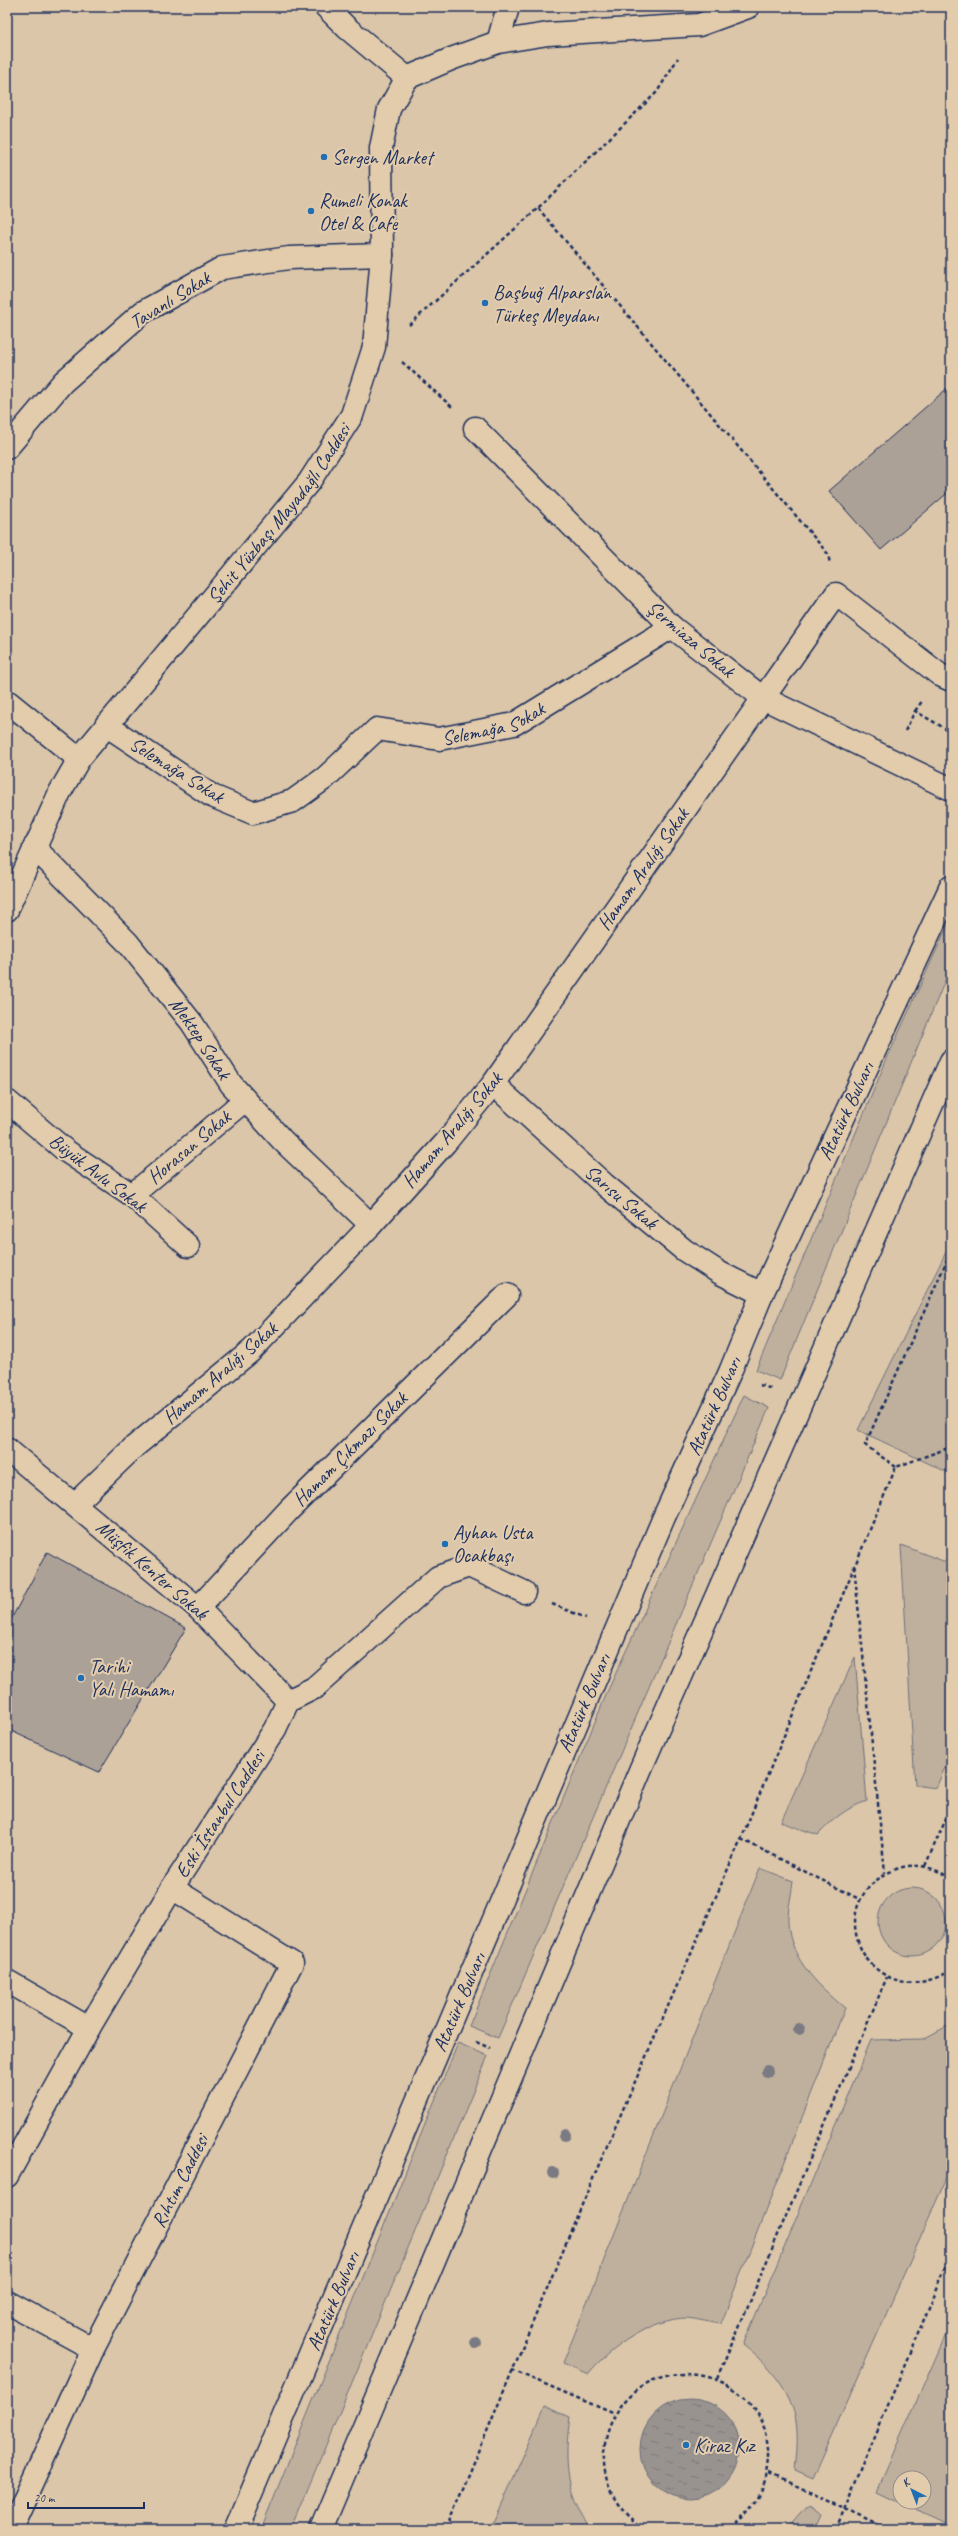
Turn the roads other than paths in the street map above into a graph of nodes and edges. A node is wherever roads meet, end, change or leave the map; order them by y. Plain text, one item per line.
1 (326, 7) edge
2 (508, 7) edge
3 (748, 7) edge
4 (498, 42) junction
5 (407, 78) junction
6 (382, 256) junction
7 (475, 428) road end
8 (7, 448) edge
9 (672, 627) junction
10 (951, 680) edge
11 (763, 698) junction
12 (7, 701) edge
13 (106, 725) junction
14 (79, 759) junction
15 (951, 789) edge
16 (34, 847) junction
17 (951, 886) edge
18 (7, 910) edge
19 (951, 1061) edge
20 (493, 1084) junction
21 (245, 1100) junction
22 (7, 1101) edge
23 (132, 1195) junction
24 (371, 1225) junction
25 (188, 1246) dead end
26 (762, 1294) junction
27 (507, 1295) dead end
28 (7, 1449) edge
29 (75, 1504) junction
30 (524, 1592) road end
31 (198, 1608) junction
32 (288, 1701) junction
33 (172, 1888) junction
34 (7, 1981) edge
35 (89, 2028) junction
36 (7, 2176) edge
37 (7, 2302) edge
38 (93, 2349) junction
39 (11, 2529) edge
40 (236, 2529) edge
41 (321, 2529) edge

1 - 5 street
2 - 4 street
3 - 4 street
4 - 5 street
5 - 6 street, Şehit Yüzbaşı Mayadağlı Caddesi
6 - 8 street, Tavanlı Sokak
6 - 13 street, Şehit Yüzbaşı Mayadağlı Caddesi
7 - 9 street, Şermiaza Sokak
9 - 11 street, Şermiaza Sokak
9 - 13 street, Selemağa Sokak
10 - 11 street, Hamam Aralığı Sokak
11 - 15 street, Şermiaza Sokak
11 - 20 street, Hamam Aralığı Sokak
12 - 14 street
13 - 14 street, Şehit Yüzbaşı Mayadağlı Caddesi
14 - 16 street, Şehit Yüzbaşı Mayadağlı Caddesi
16 - 18 street, Şehit Yüzbaşı Mayadağlı Caddesi
16 - 21 street, Mektep Sokak
17 - 26 street, Atatürk Bulvarı
19 - 41 street
20 - 24 street, Hamam Aralığı Sokak
20 - 26 street, Sarısu Sokak
21 - 23 street, Horasan Sokak
21 - 24 street, Mektep Sokak
22 - 23 street, Büyük Avlu Sokak
23 - 25 street, Büyük Avlu Sokak
24 - 29 street, Hamam Aralığı Sokak
26 - 40 street, Atatürk Bulvarı
27 - 31 street, Hamam Çıkmazı Sokak
28 - 29 street, Müşfik Kenter Sokak
29 - 31 street, Müşfik Kenter Sokak
30 - 32 street
31 - 32 street, Müşfik Kenter Sokak
32 - 33 street, Eski İstanbul Caddesi
33 - 35 street, Eski İstanbul Caddesi
33 - 38 street, Rıhtım Caddesi
34 - 35 street
35 - 36 street, Eski İstanbul Caddesi
37 - 38 street
38 - 39 street, Rıhtım Caddesi

